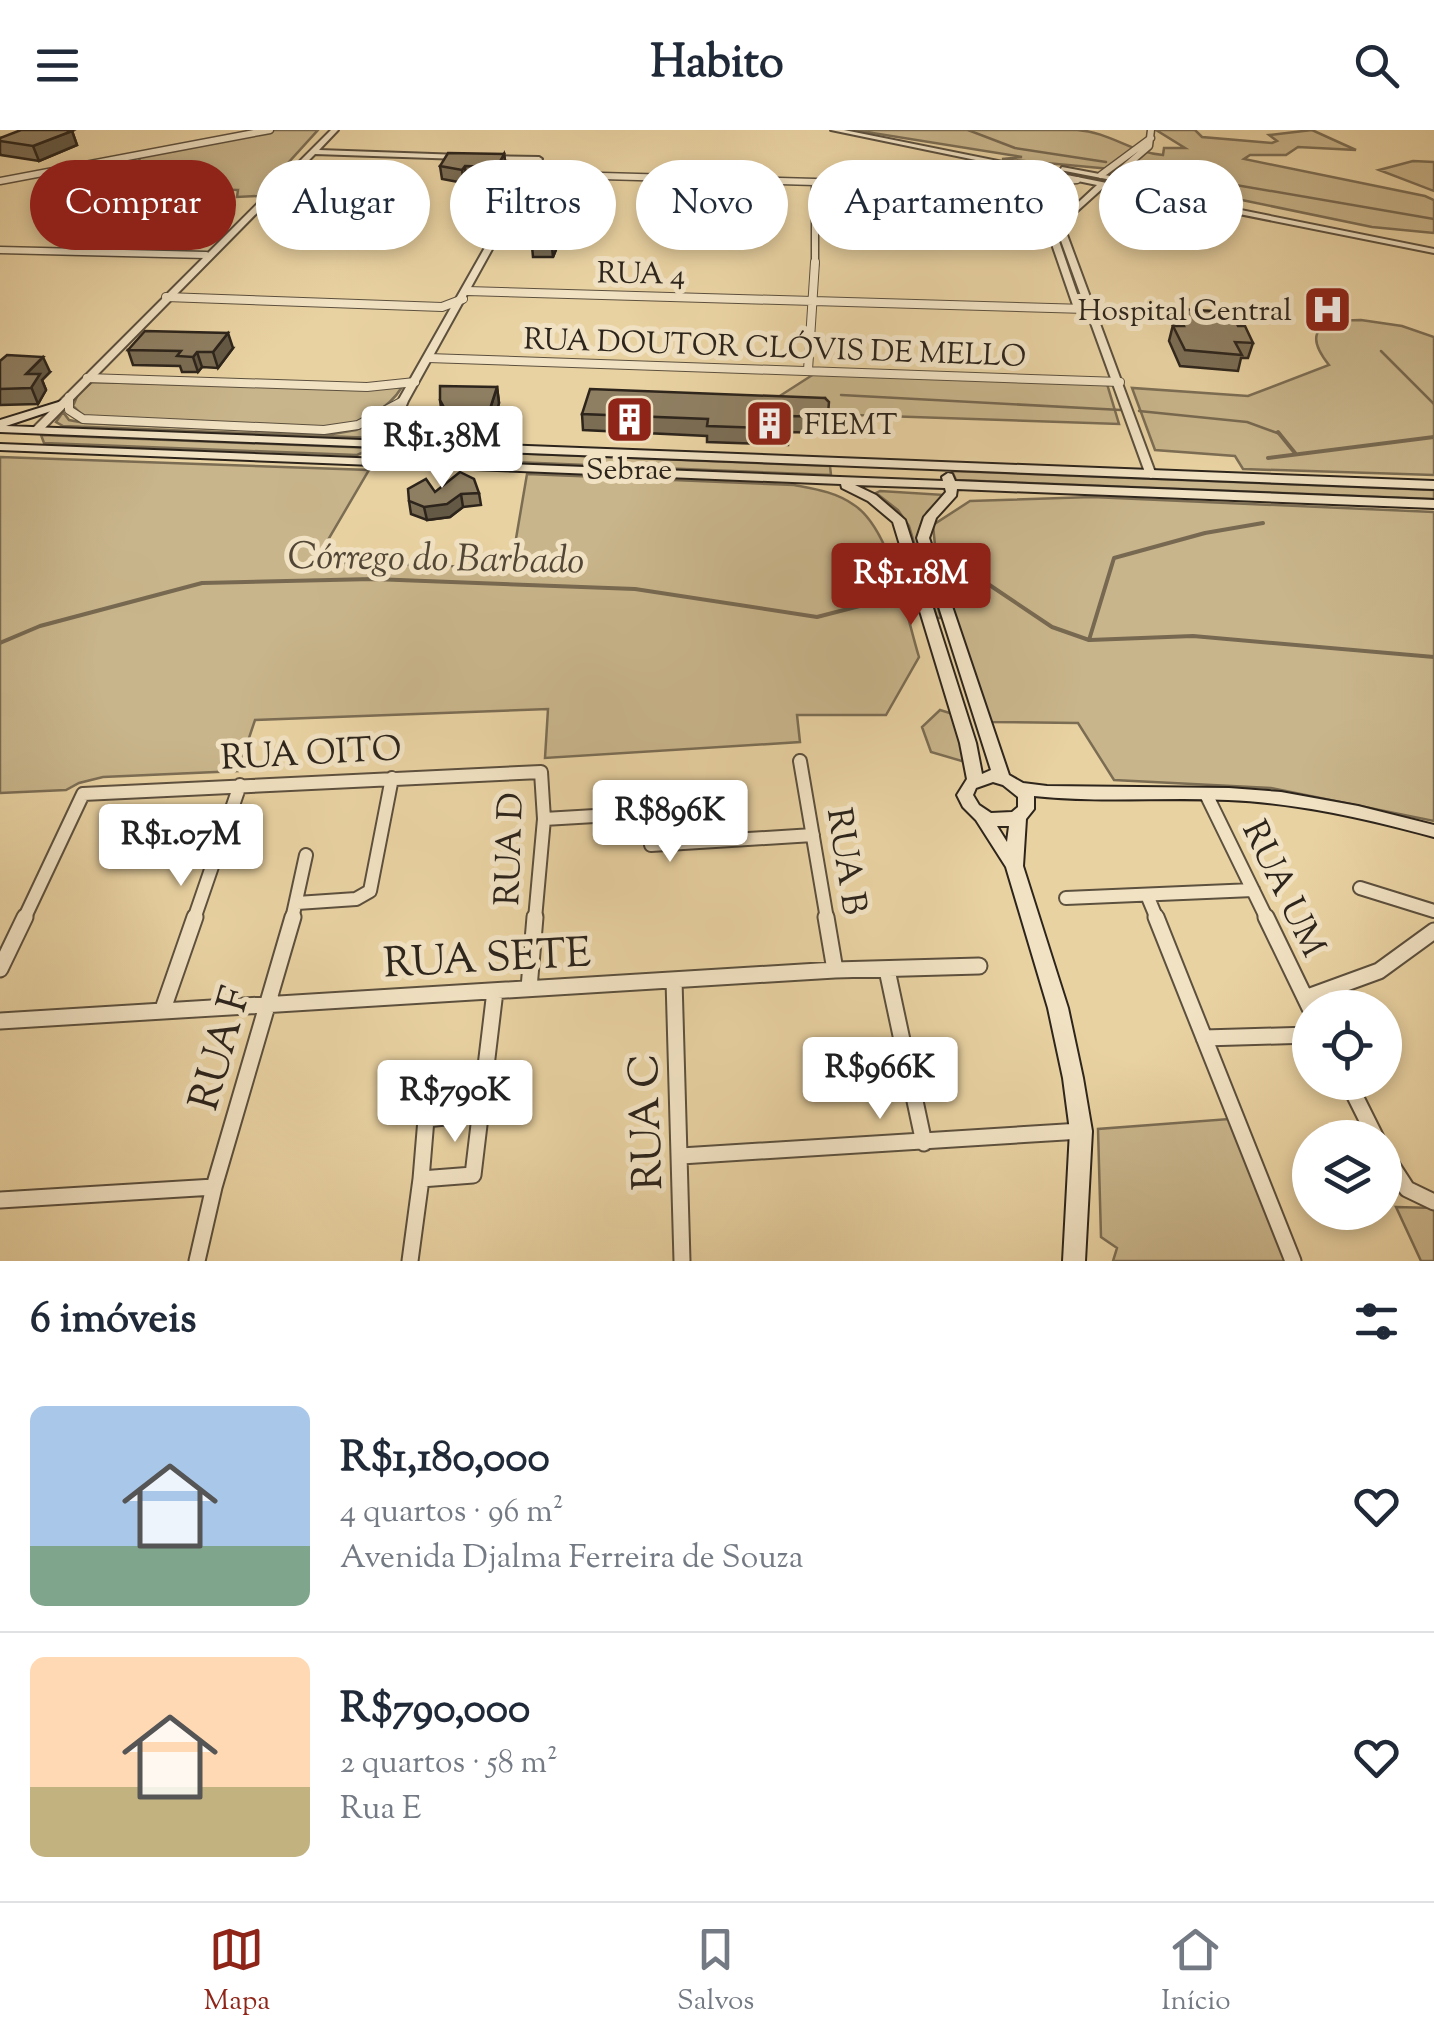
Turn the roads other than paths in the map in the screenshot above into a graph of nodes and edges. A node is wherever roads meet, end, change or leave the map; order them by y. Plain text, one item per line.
1 (270, 130) edge
2 (335, 130) edge
3 (834, 130) edge
4 (843, 130) edge
5 (1149, 133) edge
6 (312, 152) junction
7 (538, 160) edge
8 (980, 160) edge
9 (1129, 160) edge
10 (1099, 173) edge
11 (616, 177) edge
12 (1079, 180) edge
13 (0, 181) edge
14 (808, 183) edge
15 (1096, 184) junction
16 (1099, 185) edge
17 (1243, 206) edge
18 (1243, 212) edge
19 (1434, 248) edge
20 (0, 250) edge
21 (489, 250) edge
22 (814, 250) edge
23 (206, 256) junction
24 (465, 295) junction
25 (166, 297) junction
26 (814, 300) junction
27 (442, 306) junction
28 (1078, 308) junction
29 (1091, 309) junction
30 (455, 314) junction
31 (428, 358) junction
32 (808, 370) junction
33 (87, 378) junction
34 (415, 382) junction
35 (1120, 382) junction
36 (66, 400) junction
37 (403, 401) junction
38 (393, 424) junction
39 (0, 427) edge
40 (36, 431) junction
41 (384, 446) junction
42 (0, 447) edge
43 (42, 448) junction
44 (436, 448) junction
45 (344, 462) junction
46 (844, 462) junction
47 (934, 466) junction
48 (1151, 474) junction
49 (837, 481) junction
50 (952, 484) junction
51 (1434, 485) edge
52 (1004, 487) junction
53 (946, 502) junction
54 (1434, 504) edge
55 (941, 622) junction
56 (800, 760) dead end
57 (541, 772) joint
58 (392, 778) junction
59 (1002, 778) junction
60 (975, 780) junction
61 (240, 784) junction
62 (1021, 789) junction
63 (1206, 794) junction
64 (1068, 796) junction
65 (982, 816) junction
66 (1020, 816) junction
67 (544, 818) junction
68 (1434, 831) edge
69 (813, 835) junction
70 (306, 855) dead end
71 (1014, 866) junction
72 (1360, 888) dead end
73 (1254, 890) junction
74 (1147, 895) junction
75 (1066, 898) dead end
76 (297, 903) junction
77 (1434, 911) edge
78 (1434, 931) edge
79 (979, 966) dead end
80 (0, 969) edge
81 (835, 970) junction
82 (886, 970) junction
83 (674, 980) junction
84 (530, 988) junction
85 (1302, 990) edge
86 (1336, 990) edge
87 (496, 991) junction
88 (267, 1004) junction
89 (162, 1008) junction
90 (0, 1020) edge
91 (1292, 1036) edge
92 (1204, 1038) junction
93 (483, 1113) junction
94 (1081, 1131) junction
95 (924, 1143) junction
96 (681, 1156) junction
97 (421, 1179) junction
98 (1402, 1182) edge
99 (214, 1188) junction
100 (0, 1200) edge
101 (1429, 1201) edge
102 (196, 1261) edge
103 (410, 1261) edge
104 (682, 1261) edge
105 (1074, 1261) edge
106 (1293, 1261) edge

1 - 13 street
2 - 6 street
3 - 8 street
4 - 10 street
5 - 9 street
6 - 7 street
6 - 23 street
11 - 14 street
12 - 15 street
15 - 16 street
15 - 28 street
15 - 29 street
17 - 19 street
18 - 19 street
20 - 23 street
21 - 24 street
22 - 26 street
23 - 25 street
24 - 26 street, RUA 4
24 - 27 street
24 - 30 street
25 - 27 street
25 - 33 street
26 - 28 street, RUA 4
26 - 32 street
27 - 30 street
28 - 29 street, RUA 4
29 - 35 street
30 - 31 street
31 - 32 street, RUA DOUTOR CLÓVIS DE MELLO
31 - 34 street
32 - 35 street, RUA DOUTOR CLÓVIS DE MELLO
33 - 34 street
33 - 36 street
34 - 37 street
35 - 48 street
36 - 37 street
36 - 39 main road
36 - 40 street
37 - 38 street
38 - 41 street
38 - 44 main road
39 - 40 main road
40 - 41 main road
40 - 43 main road
41 - 44 main road
41 - 45 main road
42 - 43 main road
43 - 45 main road
44 - 46 main road
45 - 49 main road
46 - 47 main road
46 - 49 main road
47 - 48 main road
47 - 50 main road
48 - 51 main road
49 - 50 main road
49 - 55 main road
50 - 52 main road
50 - 53 main road
52 - 53 main road
52 - 54 main road
53 - 55 main road
55 - 59 main road
55 - 60 main road
56 - 69 street, RUA B
57 - 58 street, RUA OITO
57 - 67 street, RUA D
58 - 61 street, RUA OITO
58 - 76 street
59 - 60 main road
59 - 62 main road
60 - 65 main road
61 - 80 street, RUA OITO
61 - 89 street
62 - 64 main road
62 - 66 main road
63 - 64 main road
63 - 68 main road
63 - 73 street, RUA UM
64 - 66 main road
65 - 66 main road
65 - 71 main road
66 - 71 main road
67 - 69 street
67 - 84 street, RUA D
69 - 81 street, RUA B
70 - 76 street, RUA F
71 - 94 main road
72 - 77 street
73 - 74 street
73 - 85 street, RUA UM
74 - 75 street
74 - 92 street
76 - 88 street, RUA F
78 - 86 street
79 - 82 street, RUA SETE
81 - 82 street, RUA SETE
81 - 83 street, RUA SETE
82 - 95 street
83 - 84 street, RUA SETE
83 - 96 street, RUA C
84 - 87 street, RUA SETE
87 - 88 street, RUA SETE
87 - 93 street
88 - 89 street, RUA SETE
88 - 99 street, RUA F
89 - 90 street, RUA SETE
91 - 92 street
92 - 106 street
93 - 97 street
93 - 97 street
94 - 95 street
94 - 105 main road
95 - 96 street
96 - 104 street, RUA C
97 - 103 street
98 - 101 street
99 - 100 street
99 - 102 street, RUA F

